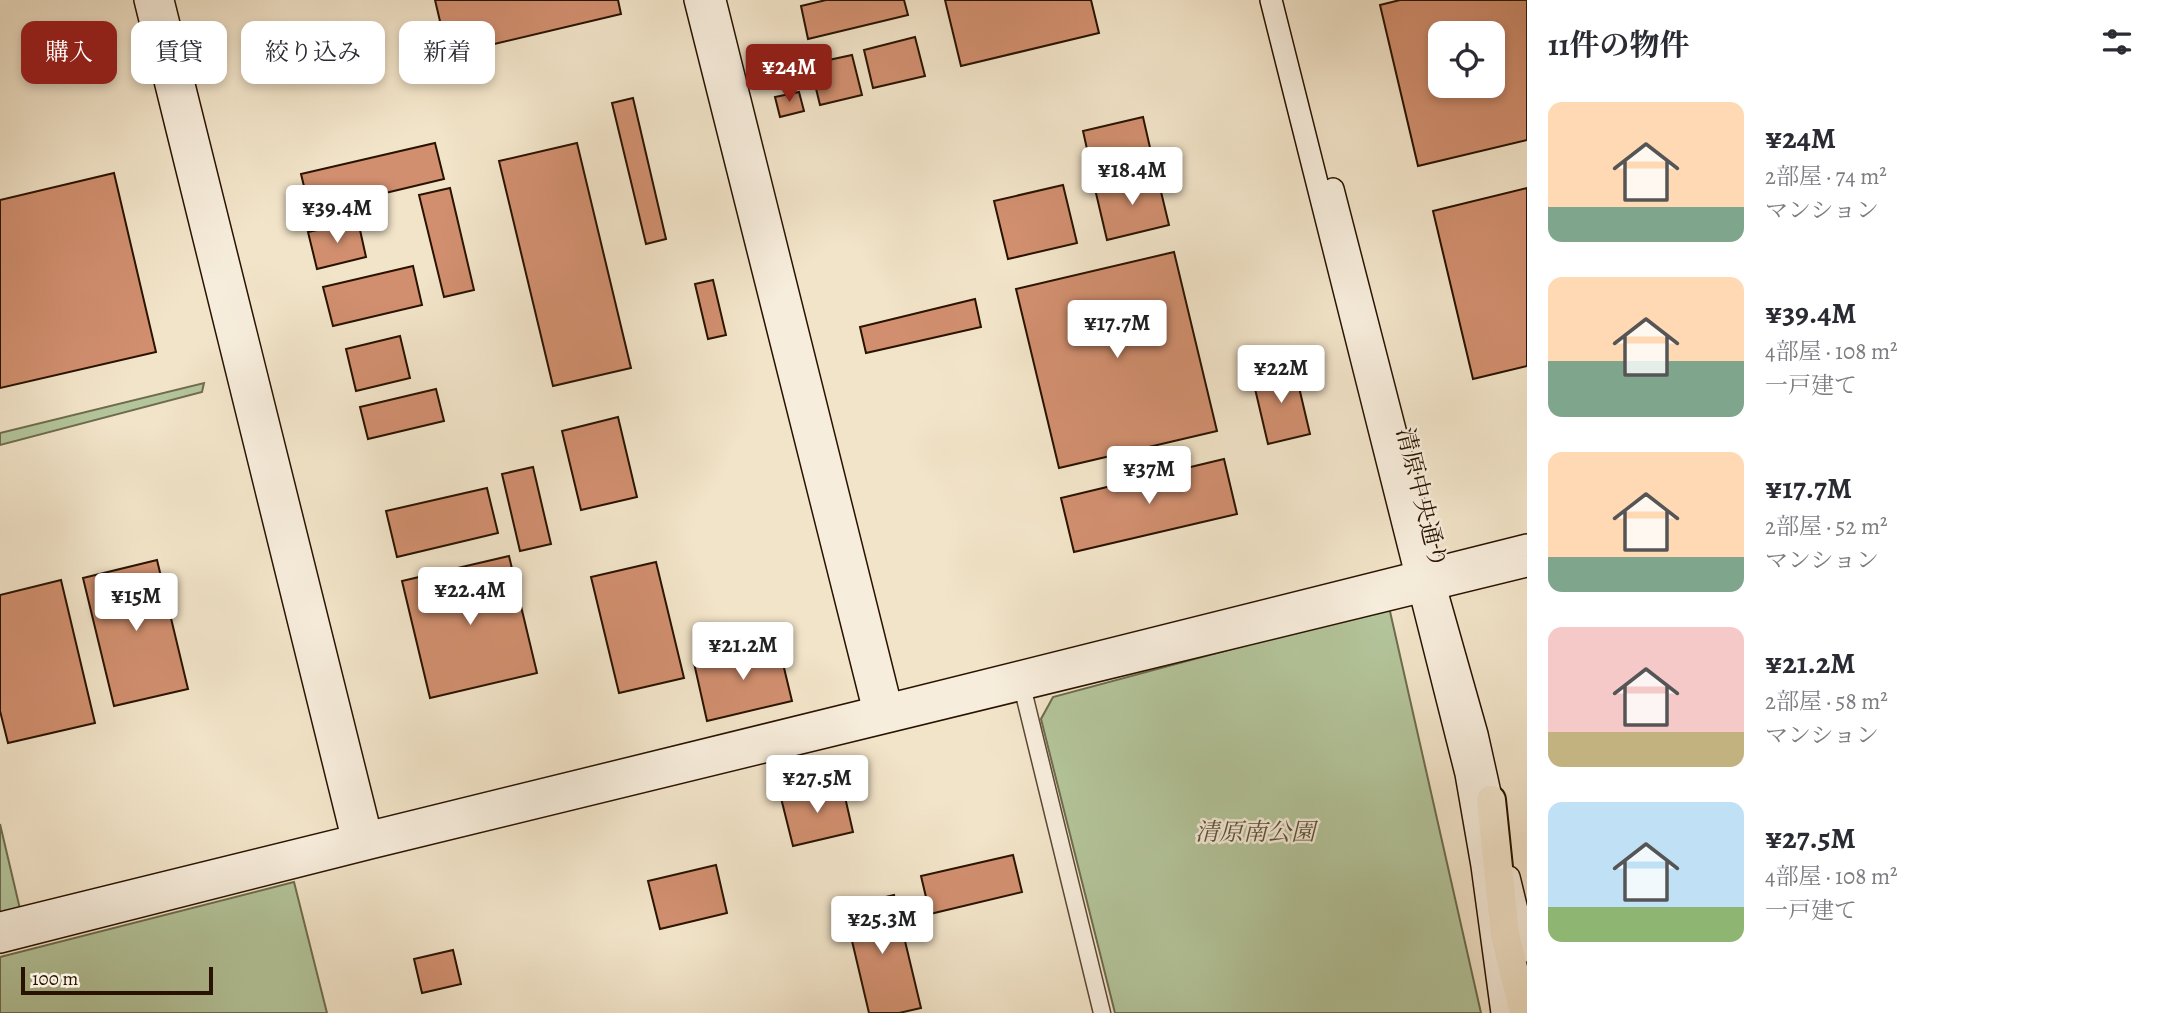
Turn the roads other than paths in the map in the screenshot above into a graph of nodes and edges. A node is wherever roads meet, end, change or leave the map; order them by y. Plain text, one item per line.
1 (145, 0) edge
2 (163, 0) edge
3 (695, 0) edge
4 (715, 0) edge
5 (1271, 0) edge
6 (1284, 0) edge
7 (1527, 545) edge
8 (1527, 566) edge
9 (1425, 581) junction
10 (1020, 681) junction
11 (884, 715) junction
12 (1492, 800) junction
13 (363, 842) junction
14 (1482, 866) junction
15 (0, 923) edge
16 (0, 942) edge
17 (1527, 951) edge
18 (1102, 1013) edge
19 (1502, 1013) edge
20 (1512, 1013) edge
21 (1524, 1013) edge

1 - 13 street
2 - 13 street
3 - 11 street
4 - 11 street
5 - 9 street, 清原中央通り
6 - 9 street, 清原中央通り
7 - 9 street
8 - 9 street
9 - 10 street
9 - 12 street, 清原中央通り
9 - 14 street, 清原中央通り
10 - 11 street
10 - 18 street
11 - 13 street
12 - 17 street, 清原中央通り
12 - 21 highway
13 - 15 street
13 - 16 street
14 - 19 street, 清原中央通り
14 - 20 highway

